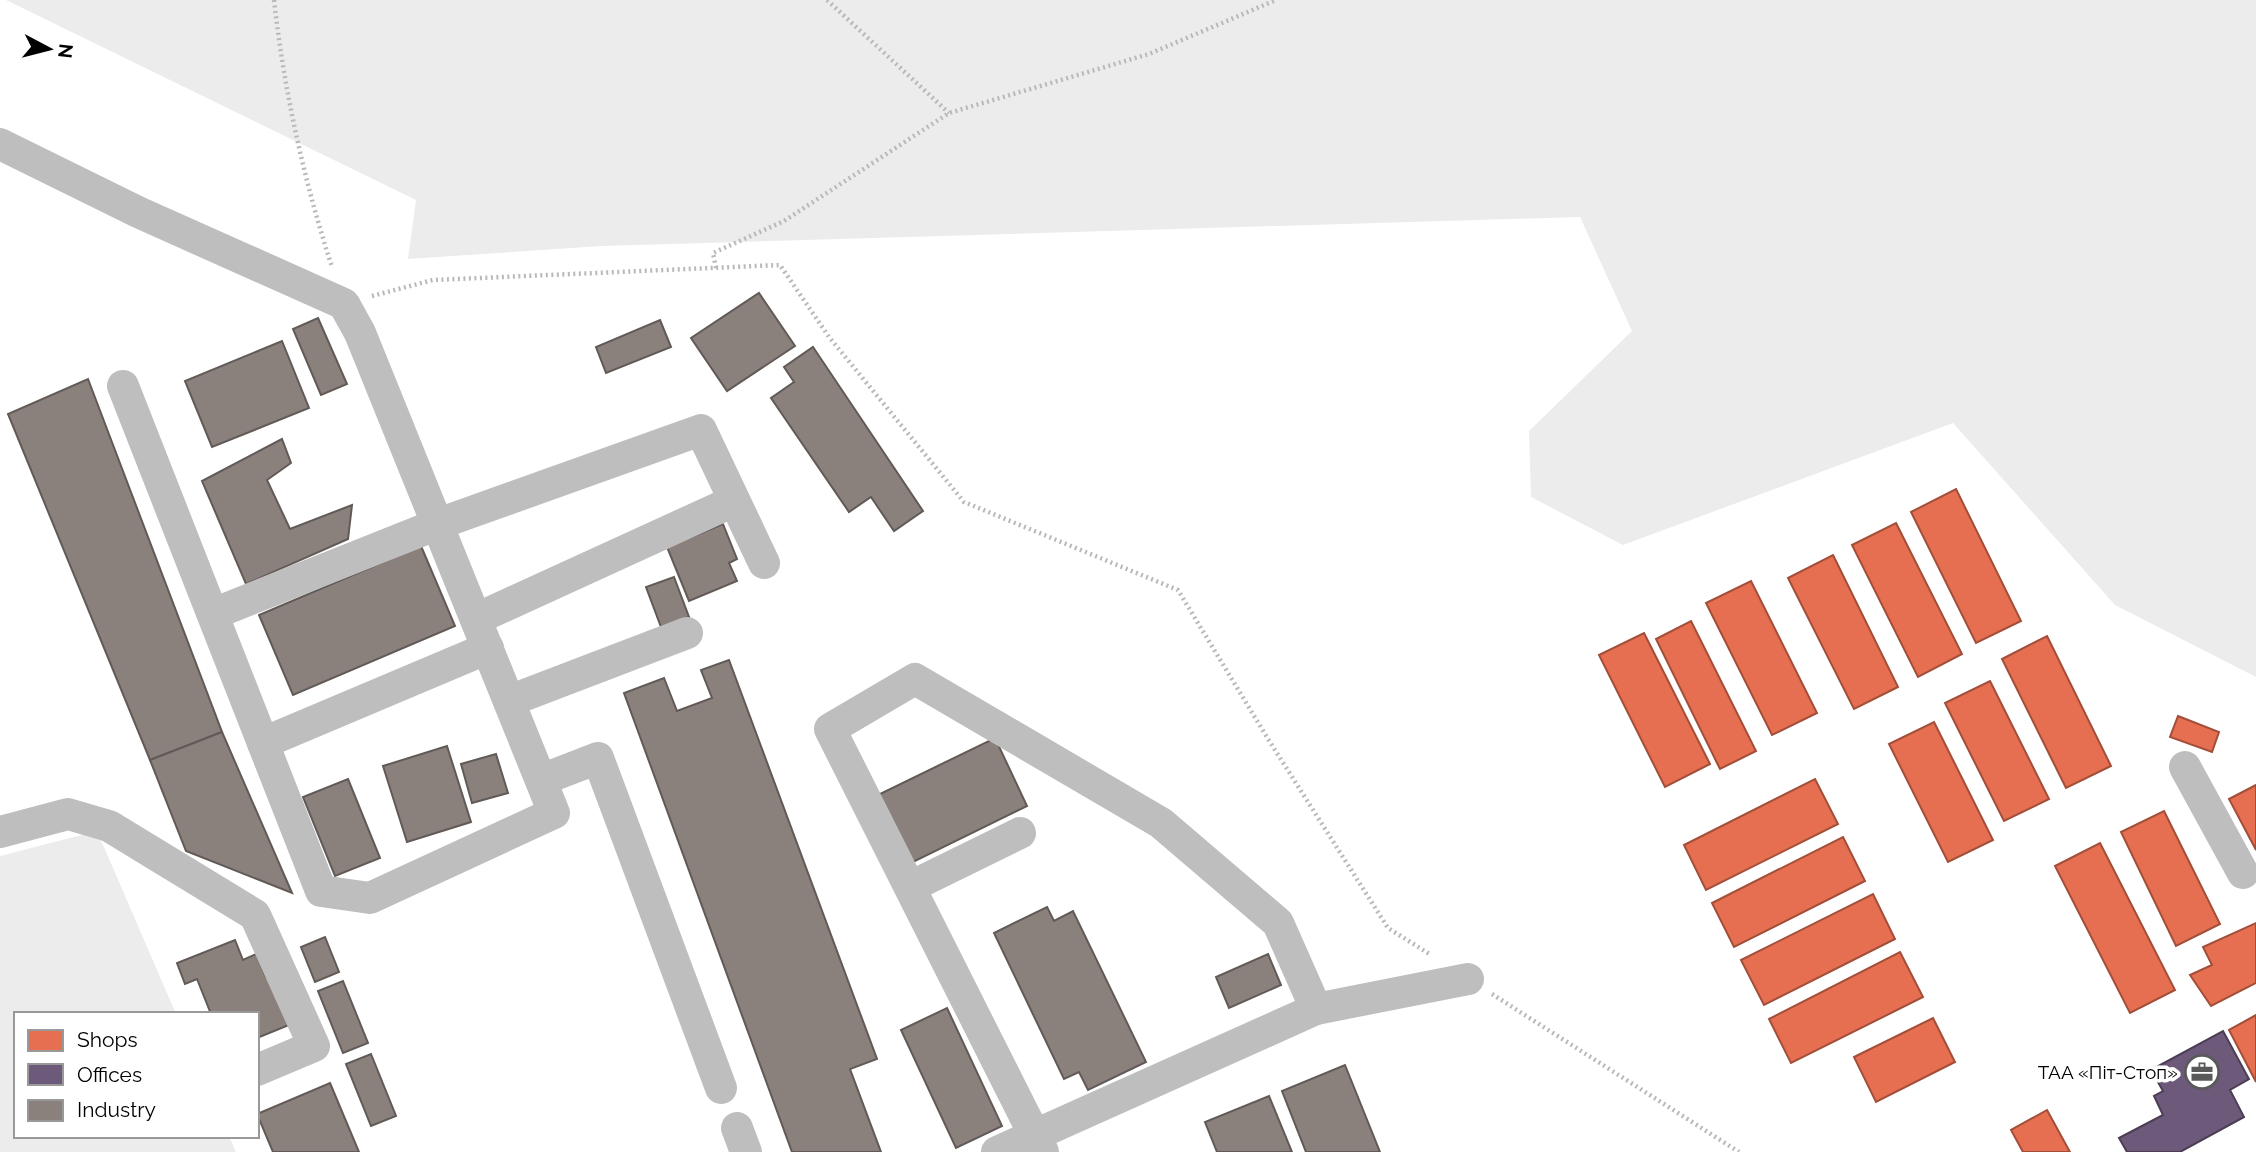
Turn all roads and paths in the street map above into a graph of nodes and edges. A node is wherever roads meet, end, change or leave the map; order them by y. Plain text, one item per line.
1 (274, 0) edge
2 (827, 0) edge
3 (1276, 0) edge
4 (950, 113) junction
5 (0, 144) edge
6 (716, 268) junction
7 (344, 304) junction
8 (123, 386) dead end
9 (734, 501) junction
10 (438, 524) junction
11 (764, 563) dead end
12 (213, 614) junction
13 (476, 619) junction
14 (687, 633) dead end
15 (488, 648) junction
16 (509, 701) junction
17 (263, 743) junction
18 (2185, 767) dead end
19 (541, 780) junction
20 (0, 832) edge
21 (1020, 833) dead end
22 (2243, 873) dead end
23 (910, 887) junction
24 (1468, 979) junction
25 (1316, 1009) junction
26 (259, 1069) edge
27 (721, 1088) dead end
28 (1039, 1143) edge
29 (997, 1152) edge
30 (1739, 1152) edge

1 - 7 path
2 - 4 path
3 - 4 path
4 - 6 path
5 - 7 lane
6 - 7 path
6 - 24 path
7 - 10 lane
8 - 12 lane
9 - 10 lane
9 - 11 lane
9 - 13 lane
10 - 12 lane
10 - 13 lane
12 - 17 lane
13 - 15 lane
14 - 16 lane
15 - 16 lane
15 - 17 lane
16 - 19 lane
17 - 19 lane
18 - 22 lane
19 - 27 lane
20 - 26 lane
21 - 23 lane
23 - 25 lane
23 - 28 lane
24 - 25 lane
24 - 30 path
25 - 28 lane
28 - 29 lane

